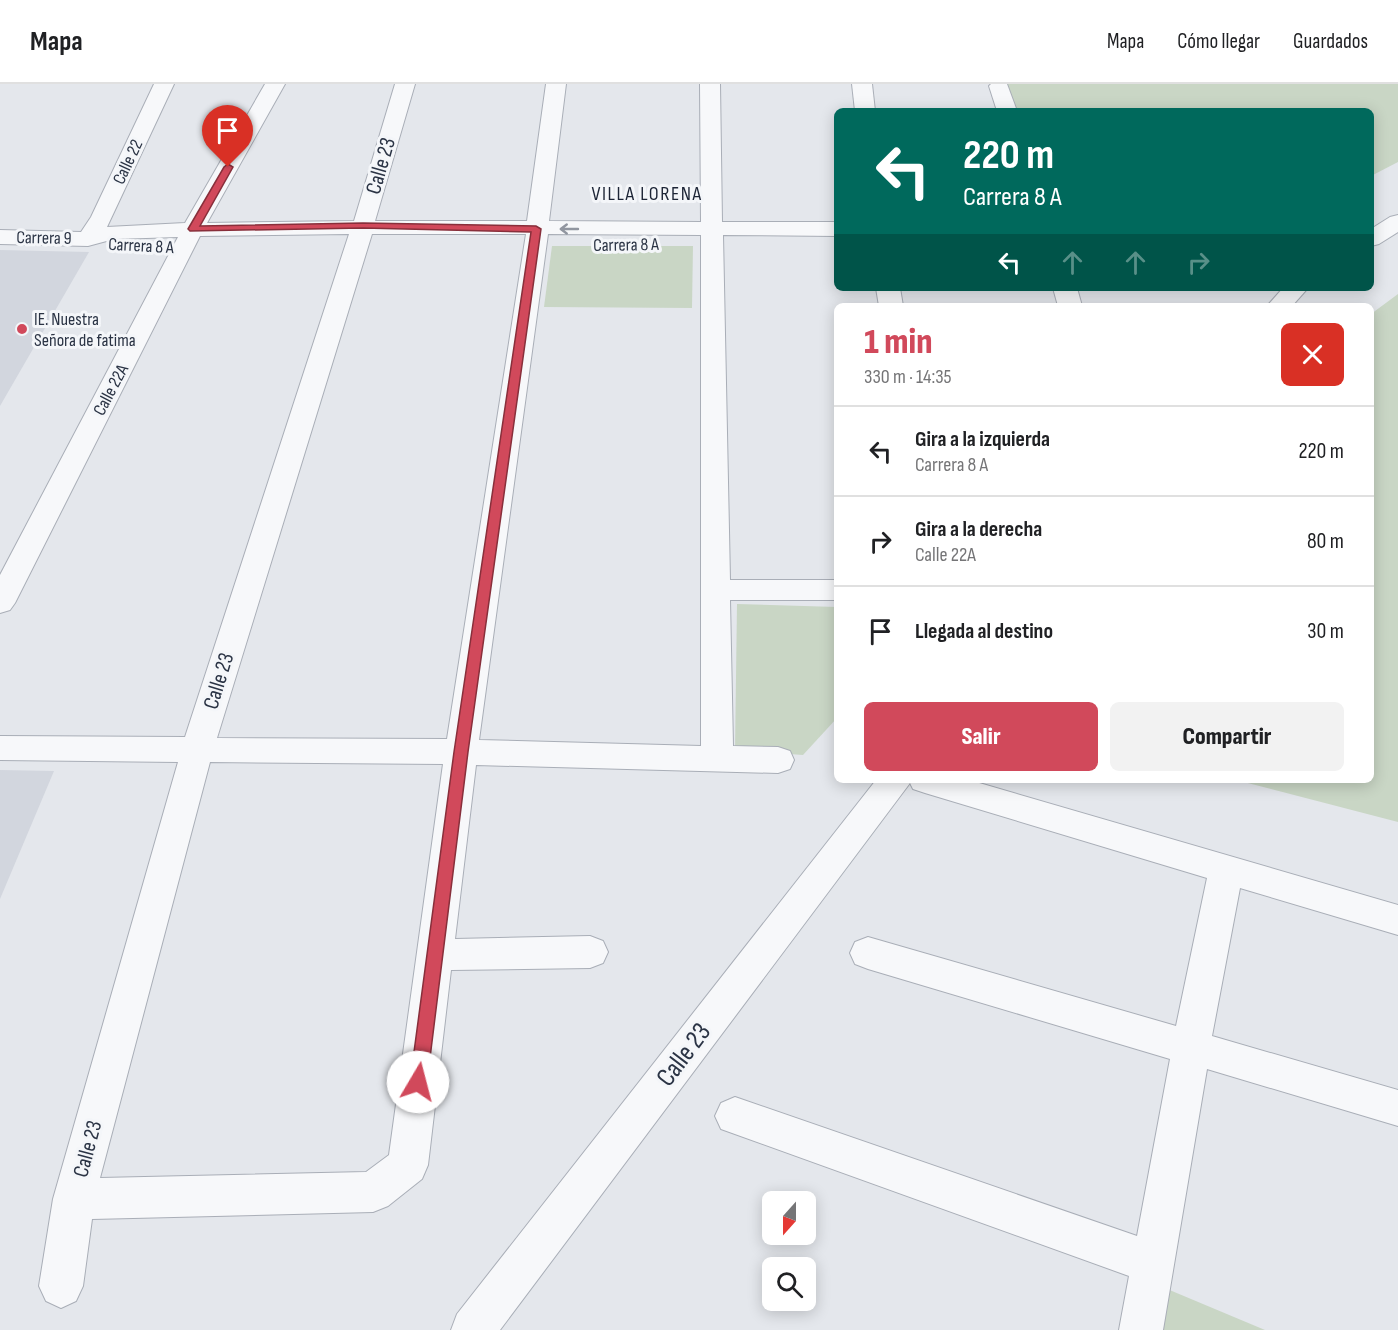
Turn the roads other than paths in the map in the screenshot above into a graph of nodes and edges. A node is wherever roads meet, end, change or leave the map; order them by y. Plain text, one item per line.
1 (164, 84) edge
2 (275, 84) edge
3 (405, 84) edge
4 (556, 84) edge
5 (710, 84) edge
6 (862, 84) edge
7 (999, 86) dead end
8 (865, 108) edge
9 (1006, 108) edge
10 (1398, 222) edge
11 (834, 229) edge
12 (360, 236) junction
13 (711, 236) junction
14 (0, 237) edge
15 (1374, 237) edge
16 (189, 238) junction
17 (536, 238) junction
18 (88, 239) junction
19 (834, 244) edge
20 (1293, 291) edge
21 (1282, 303) edge
22 (714, 590) junction
23 (834, 590) edge
24 (0, 603) edge
25 (0, 748) edge
26 (197, 751) junction
27 (461, 752) junction
28 (717, 758) junction
29 (778, 760) dead end
30 (893, 783) edge
31 (934, 783) edge
32 (1226, 868) junction
33 (1398, 920) edge
34 (590, 952) dead end
35 (868, 954) dead end
36 (436, 955) junction
37 (1191, 1048) junction
38 (1398, 1108) edge
39 (735, 1116) dead end
40 (74, 1199) junction
41 (1153, 1263) junction
42 (61, 1286) dead end
43 (473, 1330) edge
44 (1141, 1330) edge

1 - 18 street, Calle 22
2 - 16 street, Calle 22A
3 - 12 street, Calle 23
4 - 17 street
5 - 13 street
6 - 8 street
7 - 9 street
10 - 15 street
11 - 13 street, Carrera 8 A
12 - 16 street, Carrera 8 A
12 - 17 street, Carrera 8 A
12 - 26 street, Calle 23
13 - 17 street, Carrera 8 A
13 - 19 street, Carrera 8 A
13 - 22 street
14 - 18 street, Carrera 9
16 - 18 street, Carrera 8 A
16 - 24 street, Calle 22A
17 - 27 street
20 - 21 street
22 - 23 street
22 - 28 street
25 - 26 street
26 - 27 street
26 - 40 street, Calle 23
27 - 28 street
27 - 36 street
28 - 29 street
30 - 43 street, Calle 23
31 - 32 street
32 - 33 street
32 - 37 street
34 - 36 street
35 - 37 street
36 - 40 street
37 - 38 street
37 - 41 street
39 - 41 street
40 - 42 street, Calle 23
41 - 44 street

